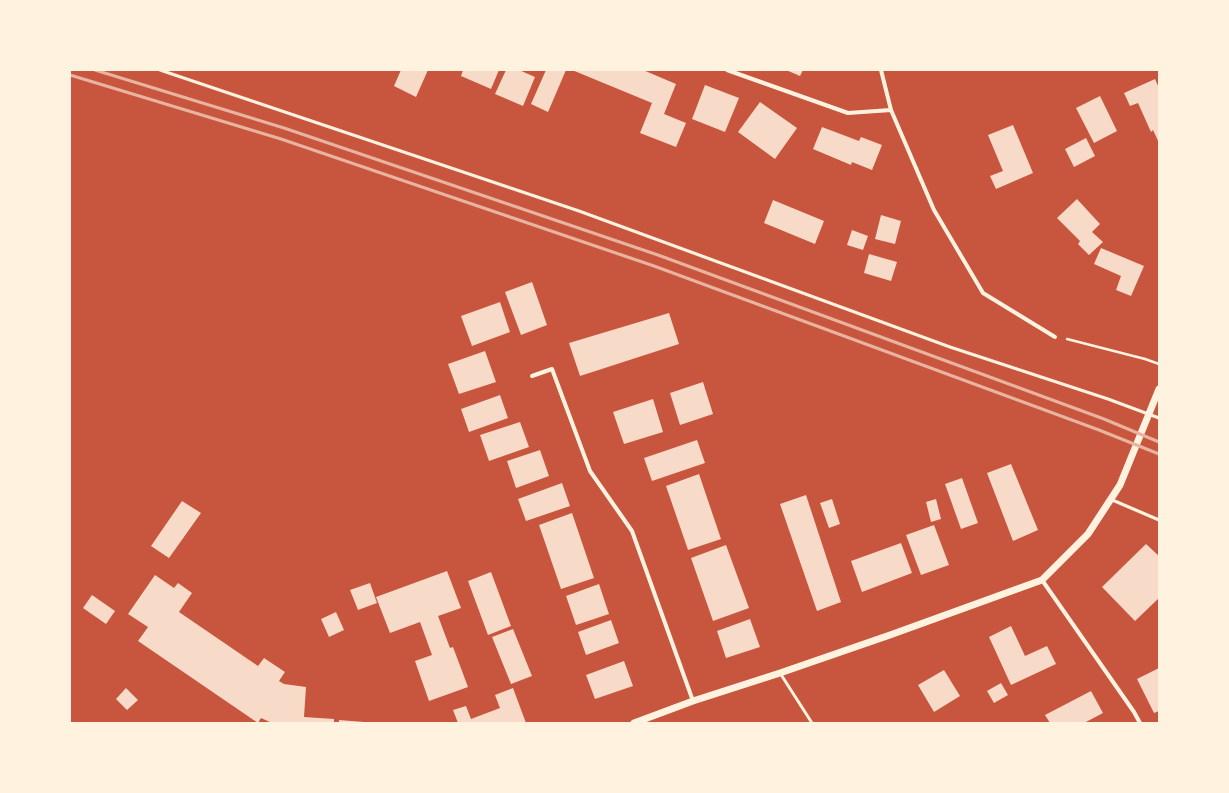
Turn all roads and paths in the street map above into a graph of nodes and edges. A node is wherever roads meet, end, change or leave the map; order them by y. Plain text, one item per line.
1 (160, 70) edge
2 (727, 70) edge
3 (880, 70) edge
4 (891, 110) junction
5 (1055, 336) joint
6 (1159, 364) edge
7 (532, 376) dead end
8 (1159, 388) edge
9 (1159, 418) edge
10 (1110, 499) junction
11 (1159, 520) edge
12 (1042, 580) junction
13 (780, 673) junction
14 (693, 701) junction
15 (634, 723) edge
16 (812, 723) edge
17 (1140, 723) edge

1 - 9 lane
2 - 4 street
3 - 4 street
4 - 5 street
5 - 6 path
7 - 14 street
8 - 10 street
10 - 11 lane
10 - 12 street
12 - 13 street
12 - 17 street
13 - 14 street
13 - 16 lane
14 - 15 street

